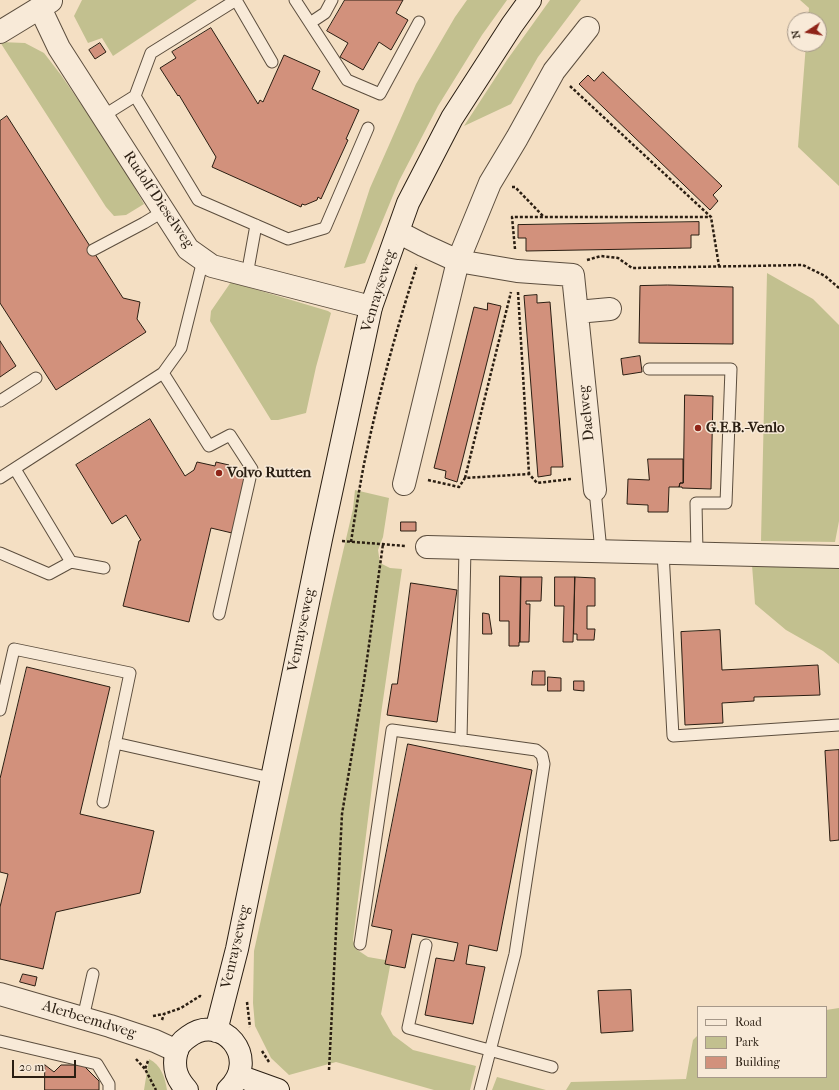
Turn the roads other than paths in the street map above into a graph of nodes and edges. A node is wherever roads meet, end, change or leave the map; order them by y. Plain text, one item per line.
1 (236, 0) edge
2 (295, 0) edge
3 (332, 0) edge
4 (530, 0) edge
5 (43, 3) edge
6 (419, 22) dead end
7 (310, 23) junction
8 (588, 28) dead end
9 (0, 32) edge
10 (272, 62) dead end
11 (135, 96) junction
12 (103, 116) junction
13 (368, 128) dead end
14 (164, 211) junction
15 (256, 225) junction
16 (398, 232) junction
17 (93, 250) dead end
18 (203, 260) junction
19 (458, 261) junction
20 (247, 275) junction
21 (573, 275) joint
22 (371, 306) junction
23 (610, 309) dead end
24 (577, 312) junction
25 (649, 369) dead end
26 (162, 373) junction
27 (36, 378) dead end
28 (0, 401) edge
29 (15, 469) junction
30 (0, 478) edge
31 (405, 479) road end
32 (594, 483) joint
33 (427, 547) road end
34 (465, 548) junction
35 (602, 551) junction
36 (663, 552) junction
37 (0, 553) edge
38 (697, 553) junction
39 (839, 557) edge
40 (71, 562) junction
41 (104, 568) dead end
42 (219, 614) dead end
43 (0, 710) edge
44 (839, 725) edge
45 (461, 740) junction
46 (115, 743) junction
47 (271, 778) junction
48 (103, 802) dead end
49 (360, 944) dead end
50 (426, 945) dead end
51 (93, 974) dead end
52 (0, 994) edge
53 (83, 1018) junction
54 (216, 1031) junction
55 (0, 1041) edge
56 (491, 1050) junction
57 (176, 1051) junction
58 (552, 1067) dead end
59 (234, 1083) edge
60 (109, 1090) edge
61 (187, 1090) edge
62 (278, 1090) edge
63 (480, 1090) edge

1 - 10 lane
1 - 11 lane
2 - 7 lane
3 - 7 lane
4 - 16 street, Venrayseweg
5 - 9 street, Rudolf Dieselweg
5 - 12 street, Rudolf Dieselweg
6 - 7 lane
8 - 19 street
11 - 12 lane
11 - 15 lane
12 - 14 street, Rudolf Dieselweg
13 - 15 lane
14 - 17 lane
14 - 18 street, Rudolf Dieselweg
15 - 20 lane
16 - 19 street, Venrayseweg
16 - 22 street, Venrayseweg
18 - 20 street, Rudolf Dieselweg
18 - 26 lane
19 - 21 street, Venrayseweg
19 - 31 street
20 - 22 street, Rudolf Dieselweg
21 - 24 street, Daelweg
22 - 47 street, Venrayseweg
23 - 24 street
24 - 32 street, Daelweg
25 - 38 lane
26 - 29 lane
26 - 42 lane
27 - 28 lane
29 - 30 lane
29 - 40 lane
32 - 35 lane, Daelweg
33 - 34 street
34 - 35 street
34 - 45 lane
35 - 36 street
36 - 38 street
36 - 44 lane
37 - 40 lane
38 - 39 street
40 - 41 lane
43 - 46 lane
45 - 49 lane
45 - 56 lane
46 - 47 lane
46 - 48 lane
47 - 54 street, Venrayseweg
50 - 56 lane
51 - 53 lane
52 - 53 street, Alerbeemdweg
53 - 57 street, Alerbeemdweg
54 - 57 street
54 - 59 street
55 - 60 lane
56 - 58 lane
56 - 63 lane
57 - 61 street
59 - 62 street

